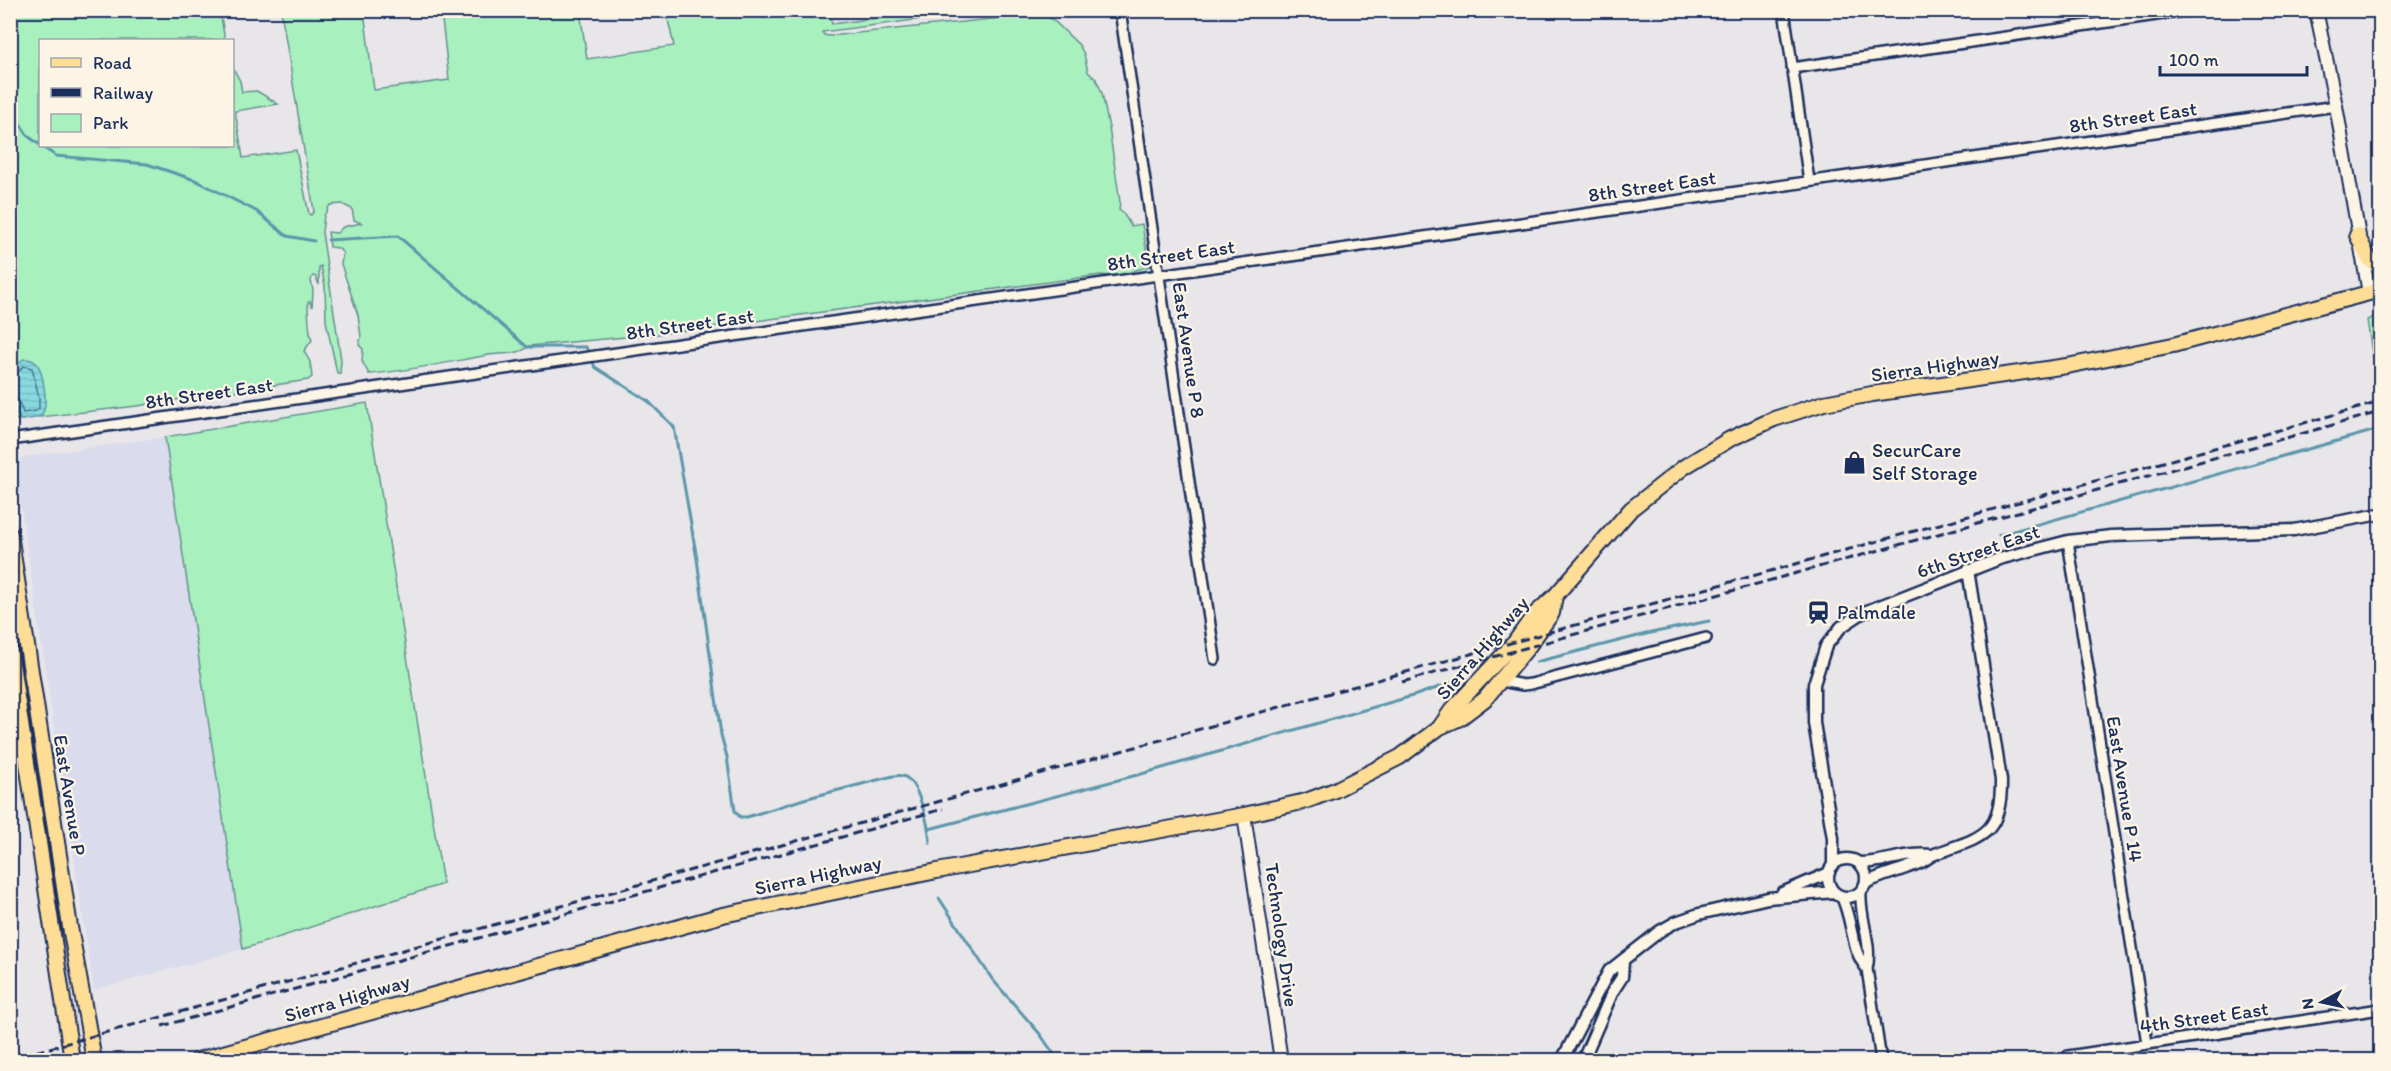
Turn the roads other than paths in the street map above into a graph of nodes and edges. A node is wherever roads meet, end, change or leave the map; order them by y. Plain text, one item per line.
1 (1120, 10) edge
2 (1784, 10) edge
3 (2191, 10) edge
4 (2316, 10) edge
5 (1792, 68) junction
6 (2336, 106) junction
7 (1809, 181) junction
8 (2357, 235) junction
9 (2380, 267) edge
10 (1160, 275) junction
11 (2375, 292) edge
12 (10, 440) edge
13 (2380, 514) edge
14 (10, 534) edge
15 (2068, 541) junction
16 (1968, 570) junction
17 (1555, 596) junction
18 (1706, 638) dead end
19 (10, 651) edge
20 (1215, 659) dead end
21 (1501, 681) junction
22 (1440, 728) junction
23 (1244, 815) junction
24 (1931, 855) junction
25 (1860, 863) junction
26 (1831, 869) junction
27 (1863, 887) junction
28 (1837, 894) junction
29 (1768, 898) junction
30 (1623, 962) junction
31 (1867, 969) junction
32 (2380, 1009) edge
33 (2147, 1043) junction
34 (2068, 1056) dead end
35 (72, 1060) edge
36 (94, 1060) edge
37 (198, 1060) edge
38 (1281, 1060) edge
39 (1562, 1060) edge
40 (1583, 1060) edge
41 (1881, 1060) edge

1 - 10 street, East Avenue P 8
2 - 5 street
3 - 5 street
4 - 6 main road
5 - 7 street
6 - 7 street, 8th Street East
6 - 8 main road
7 - 10 street, 8th Street East
8 - 9 main road
8 - 11 main road
10 - 12 street, 8th Street East
10 - 20 street, East Avenue P 8
11 - 17 main road, Sierra Highway
13 - 15 street, 6th Street East
14 - 36 main road, East Avenue P
15 - 16 street, 6th Street East
15 - 33 street, East Avenue P 14
16 - 24 street
16 - 26 street, 6th Street East
17 - 21 main road, Sierra Highway
17 - 22 main road, Sierra Highway
18 - 21 street
19 - 35 main road
21 - 22 main road, Sierra Highway
22 - 23 main road, Sierra Highway
23 - 37 main road, Sierra Highway
23 - 38 main road, Technology Drive
24 - 25 street
24 - 27 street
25 - 26 street
25 - 27 street
26 - 28 street
26 - 29 street
27 - 28 street
27 - 31 street
28 - 29 street
28 - 31 street
29 - 30 street
30 - 39 street
30 - 40 street
31 - 41 street
32 - 33 street, 4th Street East
33 - 34 street, 4th Street East

